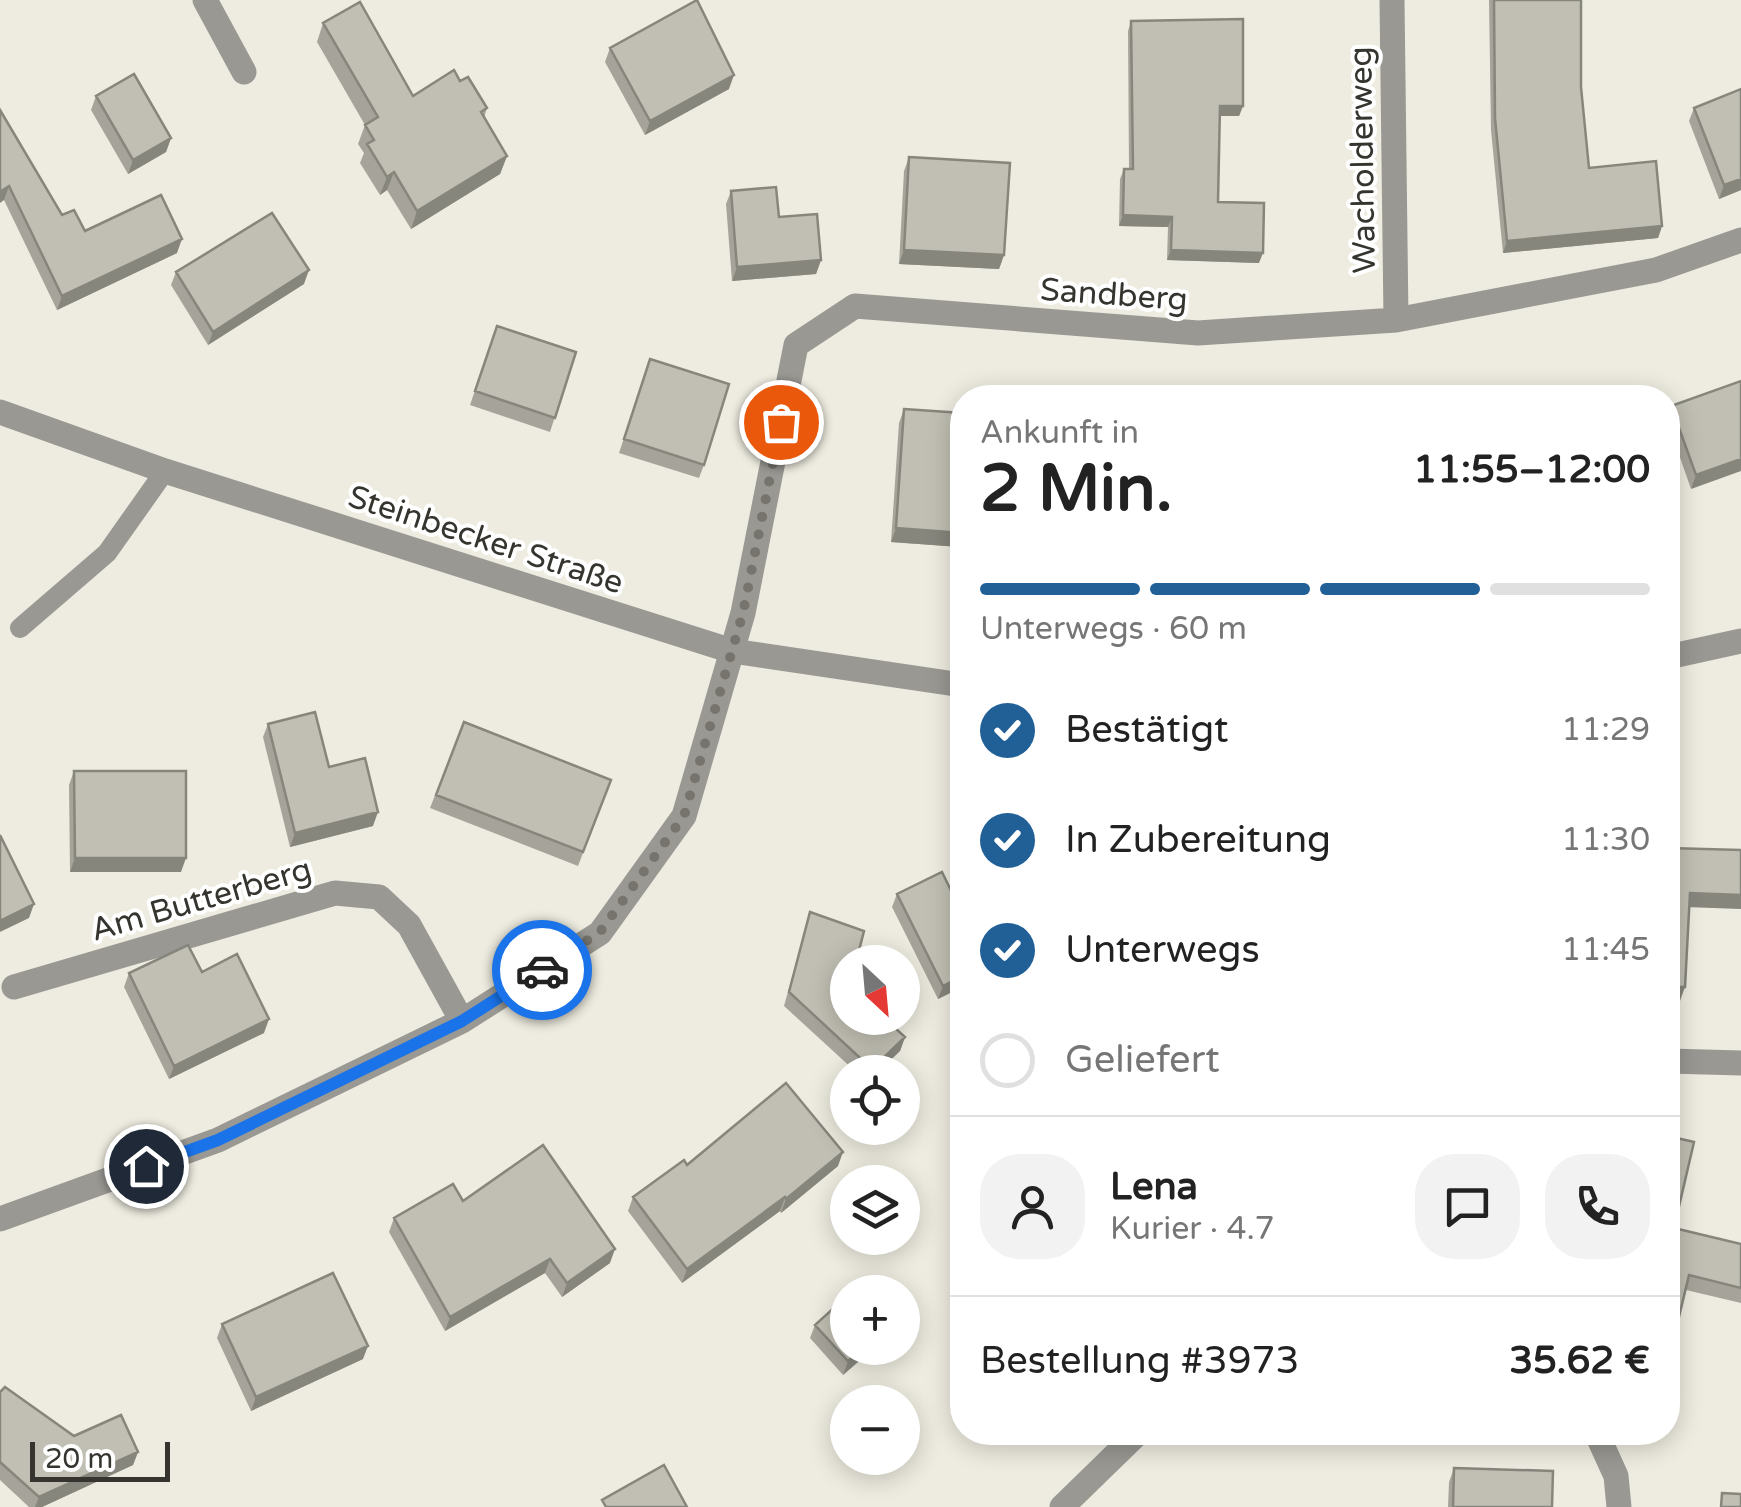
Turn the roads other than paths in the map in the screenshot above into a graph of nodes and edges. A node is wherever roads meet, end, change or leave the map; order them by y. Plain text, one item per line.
1 (205, 0) edge
2 (1392, 0) edge
3 (244, 72) dead end
4 (1741, 240) edge
5 (1396, 320) junction
6 (0, 412) edge
7 (164, 471) junction
8 (20, 628) dead end
9 (1741, 641) edge
10 (732, 651) junction
11 (1680, 654) edge
12 (950, 683) edge
13 (14, 987) dead end
14 (462, 1021) junction
15 (1680, 1061) edge
16 (1741, 1063) edge
17 (0, 1218) edge
18 (1126, 1445) edge
19 (1602, 1445) edge
20 (1062, 1507) edge
21 (1619, 1507) edge

1 - 3 street
2 - 5 street, Wacholderweg
4 - 5 street, Sandberg
5 - 10 street, Sandberg
6 - 7 street, Steinbecker Straße
7 - 8 lane
7 - 10 street, Steinbecker Straße
9 - 11 street
10 - 12 street, Steinbecker Straße
10 - 14 street
13 - 14 street, Am Butterberg
14 - 17 street
15 - 16 street
18 - 20 street
19 - 21 street

